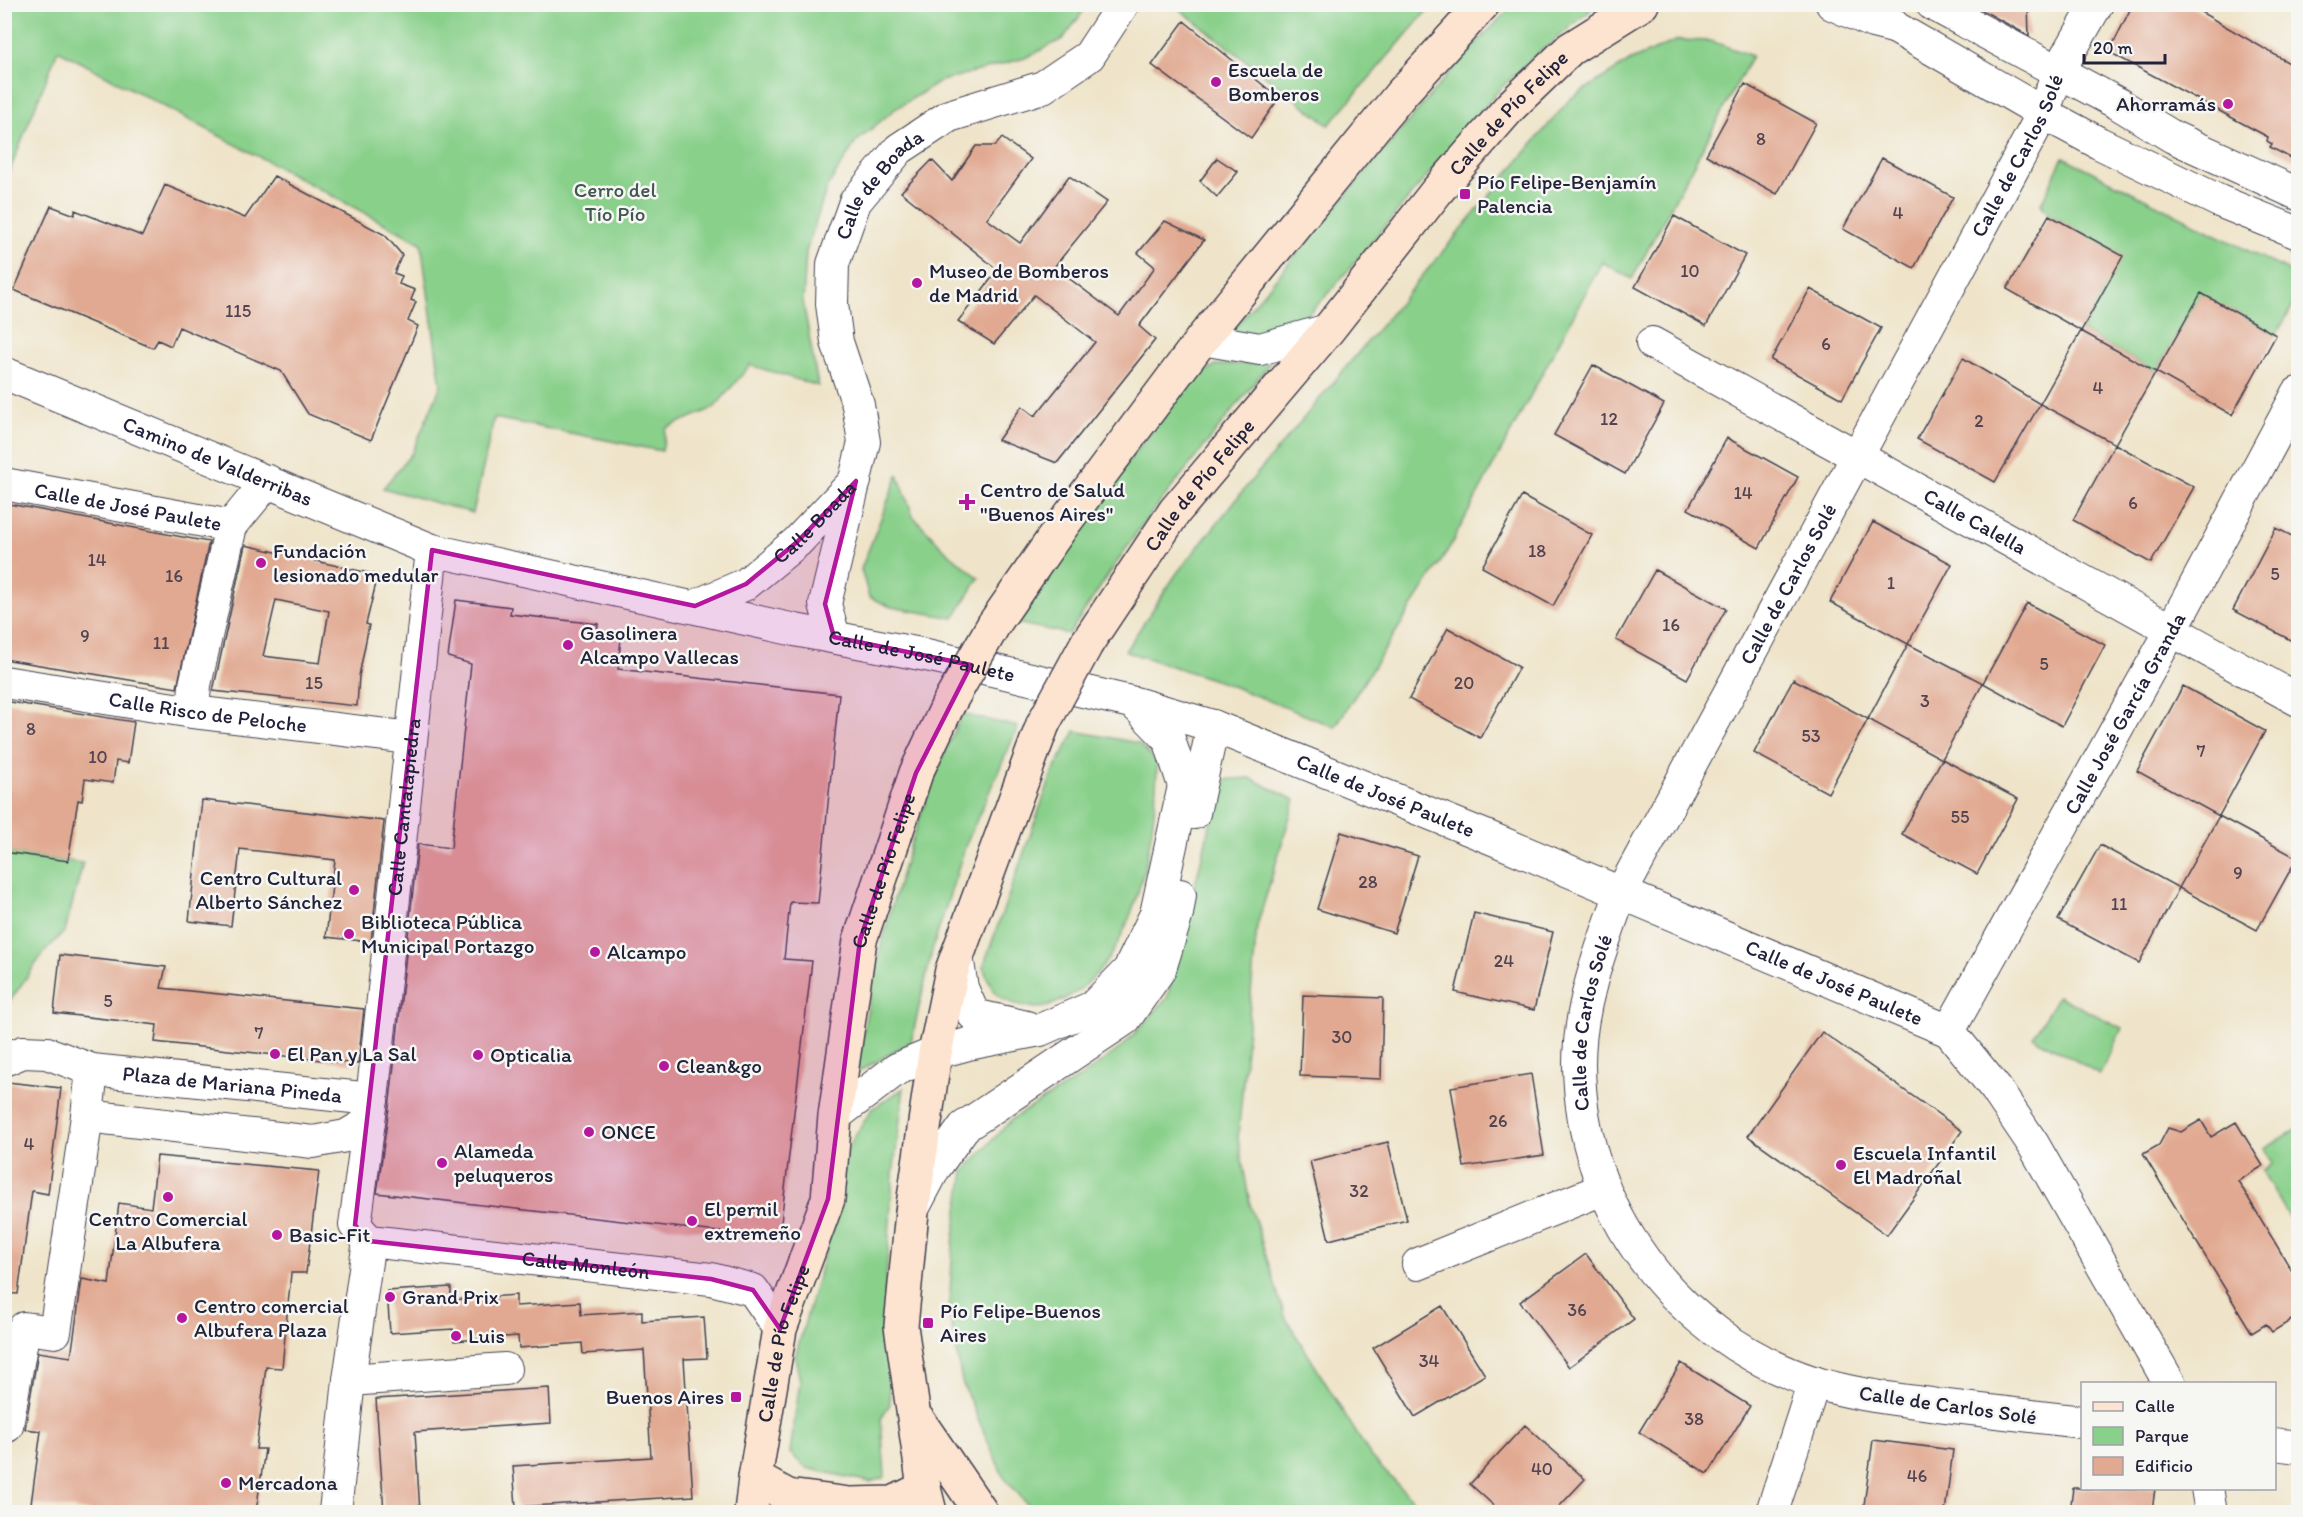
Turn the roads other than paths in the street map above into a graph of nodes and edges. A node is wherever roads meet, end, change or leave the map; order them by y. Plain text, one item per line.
1 (1123, 4) edge
2 (1483, 4) edge
3 (1642, 4) edge
4 (1832, 4) edge
5 (1872, 4) edge
6 (1932, 4) edge
7 (2097, 4) edge
8 (1896, 28) junction
9 (2058, 72) junction
10 (2043, 113) junction
11 (2298, 194) edge
12 (2298, 233) edge
13 (1328, 330) junction
14 (1202, 339) junction
15 (1652, 343) dead end
16 (4, 373) edge
17 (2298, 393) edge
18 (1858, 456) junction
19 (856, 481) junction
20 (268, 482) junction
21 (4, 484) edge
22 (231, 526) junction
23 (432, 550) junction
24 (695, 606) junction
25 (2172, 629) junction
26 (834, 637) junction
27 (4, 682) edge
28 (2298, 700) edge
29 (1134, 703) junction
30 (193, 712) junction
31 (1213, 726) junction
32 (411, 738) junction
33 (1621, 893) junction
34 (957, 956) junction
35 (1040, 1030) junction
36 (1949, 1031) junction
37 (935, 1053) junction
38 (4, 1060) edge
39 (92, 1070) junction
40 (370, 1111) junction
41 (87, 1116) junction
42 (835, 1116) junction
43 (313, 1142) junction
44 (360, 1188) junction
45 (1603, 1189) junction
46 (912, 1212) junction
47 (369, 1241) junction
48 (1418, 1264) dead end
49 (780, 1329) junction
50 (2150, 1348) junction
51 (505, 1369) dead end
52 (349, 1380) junction
53 (1814, 1382) junction
54 (2149, 1382) edge
55 (2169, 1382) edge
56 (913, 1411) junction
57 (2081, 1422) edge
58 (7, 1426) dead end
59 (2276, 1444) edge
60 (2298, 1447) edge
61 (755, 1478) junction
62 (2207, 1490) edge
63 (927, 1500) edge
64 (335, 1512) edge
65 (751, 1512) edge
66 (981, 1512) edge
67 (1772, 1512) edge
68 (2211, 1512) edge

1 - 19 street, Calle de Boada
2 - 14 street, Calle de Pío Felipe
3 - 13 street, Calle de Pío Felipe
4 - 8 street
5 - 8 street
6 - 9 street
7 - 9 street, Calle de Carlos Solé
8 - 10 street
9 - 10 street, Calle de Carlos Solé
9 - 11 street
10 - 12 street
10 - 18 street, Calle de Carlos Solé
13 - 14 street
13 - 34 street, Calle de Pío Felipe, bridge
14 - 42 street, Calle de Pío Felipe, bridge
15 - 18 street, Calle Calella
16 - 20 street, Camino de Valderribas
17 - 25 street, Calle José García Granda
18 - 25 street, Calle Calella
18 - 33 street, Calle de Carlos Solé
19 - 24 street, Calle Boada
19 - 26 street, Calle Boada
20 - 22 street, Calle de José Paulete
20 - 23 street, Camino de Valderribas
21 - 22 street, Calle de José Paulete
22 - 30 street
23 - 24 street, Calle de José Paulete
23 - 32 street, Calle Cantalapiedra
24 - 26 street, Calle de José Paulete
25 - 28 street, Calle Calella
25 - 36 street, Calle José García Granda
26 - 29 street, Calle de José Paulete
27 - 30 street, Calle Risco de Peloche
29 - 31 street, Calle de José Paulete
29 - 35 street
30 - 32 street, Calle Risco de Peloche
31 - 33 street, Calle de José Paulete
31 - 46 street
32 - 40 street, Calle Cantalapiedra
33 - 36 street, Calle de José Paulete
33 - 45 street, Calle de Carlos Solé
34 - 35 street
34 - 37 street, Calle de Pío Felipe
35 - 37 street
36 - 50 street, Calle de José Paulete
37 - 42 street
37 - 46 street, Calle de Pío Felipe
38 - 39 street, Plaza de Mariana Pineda
39 - 40 street, Plaza de Mariana Pineda
39 - 41 street, Plaza de Mariana Pineda
40 - 43 street, Plaza de Mariana Pineda
40 - 44 street, Calle Cantalapiedra
41 - 43 street, Plaza de Mariana Pineda
41 - 58 street, Plaza de Mariana Pineda
42 - 49 street, Calle de Pío Felipe
43 - 44 street, Plaza de Mariana Pineda
44 - 47 street, Calle Cantalapiedra
45 - 48 street
45 - 53 street, Calle de Carlos Solé
46 - 56 street, Calle de Pío Felipe
47 - 49 street, Calle Monleón
47 - 52 street
49 - 61 street, Calle de Pío Felipe
50 - 54 street, Calle de José Paulete
50 - 55 street, Calle de José Paulete
51 - 52 street
52 - 64 street
53 - 57 street, Calle de Carlos Solé
53 - 67 street
56 - 63 street, Calle de Pío Felipe
56 - 66 street, Calle de Pío Felipe
59 - 60 street
61 - 63 street, Calle de Pío Felipe
61 - 65 street, Calle de Pío Felipe
62 - 68 street

